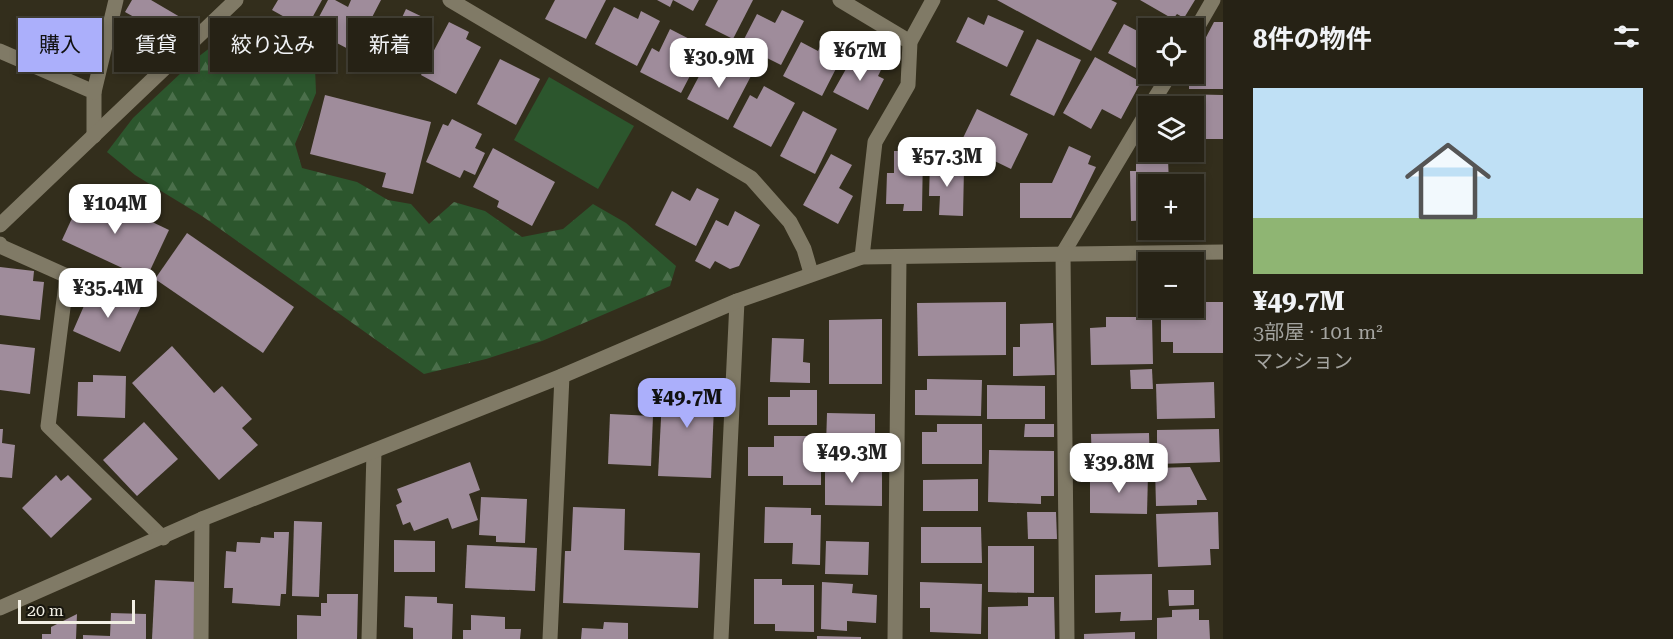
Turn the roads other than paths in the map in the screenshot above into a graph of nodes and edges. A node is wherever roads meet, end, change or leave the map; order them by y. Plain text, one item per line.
1 (116, 0) edge
2 (236, 0) edge
3 (450, 0) edge
4 (840, 0) edge
5 (933, 0) edge
6 (1213, 0) edge
7 (1203, 18) edge
8 (910, 42) junction
9 (0, 51) edge
10 (94, 92) junction
11 (1138, 128) edge
12 (94, 136) junction
13 (0, 225) edge
14 (0, 244) edge
15 (1223, 252) edge
16 (1063, 253) junction
17 (862, 257) junction
18 (898, 257) junction
19 (811, 273) junction
20 (737, 301) junction
21 (562, 376) junction
22 (374, 451) junction
23 (202, 519) junction
24 (163, 538) junction
25 (0, 609) edge
26 (201, 639) edge
27 (369, 639) edge
28 (550, 639) edge
29 (721, 639) edge
30 (895, 639) edge
31 (1067, 639) edge

1 - 10 street
2 - 12 street
3 - 19 street
4 - 8 street
5 - 8 street
6 - 7 street
8 - 17 street
9 - 10 street
10 - 12 street
11 - 16 street
12 - 13 street
14 - 24 street
15 - 16 street
16 - 18 street
16 - 31 street
17 - 18 street
17 - 19 street
18 - 30 street
19 - 20 street
20 - 21 street
20 - 29 street
21 - 22 street
21 - 28 street
22 - 23 street
22 - 27 street
23 - 24 street
23 - 26 street
24 - 25 street

